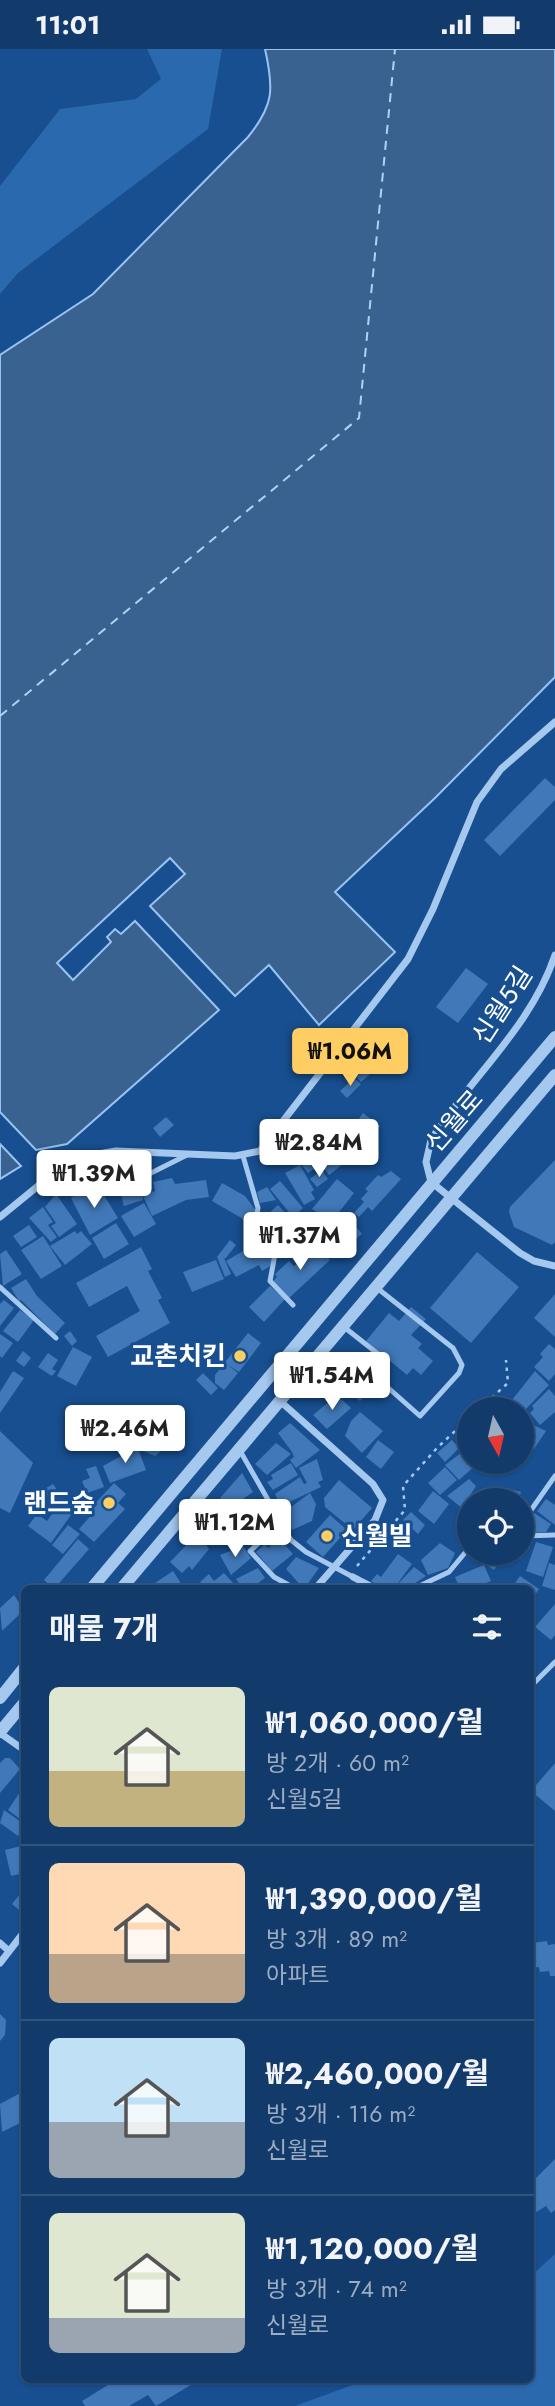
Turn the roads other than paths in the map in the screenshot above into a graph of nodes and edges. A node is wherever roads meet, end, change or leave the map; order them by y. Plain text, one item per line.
1 (555, 722) edge
2 (555, 955) edge
3 (555, 1037) edge
4 (555, 1075) edge
5 (188, 1155) junction
6 (243, 1156) junction
7 (431, 1182) junction
8 (38, 1186) junction
9 (449, 1198) junction
10 (0, 1217) edge
11 (555, 1266) edge
12 (0, 1287) edge
13 (376, 1287) junction
14 (293, 1305) dead end
15 (344, 1327) junction
16 (56, 1338) dead end
17 (280, 1401) junction
18 (239, 1449) junction
19 (555, 1476) edge
20 (534, 1506) edge
21 (281, 1523) junction
22 (555, 1535) edge
23 (534, 1536) edge
24 (457, 1562) edge
25 (334, 1568) junction
26 (353, 1577) joint
27 (94, 1585) edge
28 (124, 1585) edge
29 (289, 1585) edge
30 (319, 1585) edge
31 (368, 1585) edge
32 (422, 1585) edge
33 (555, 1661) edge
34 (21, 1672) edge
35 (534, 1683) edge
36 (0, 1698) edge
37 (21, 1707) edge
38 (0, 1733) edge
39 (21, 1749) edge
40 (21, 1936) edge
41 (0, 1943) edge
42 (9, 1951) junction
43 (0, 1963) edge

1 - 6 street
2 - 7 street, 신월5길
3 - 7 street, 신월로
4 - 9 street, 신월로
5 - 6 street
5 - 8 lane
5 - 8 street
6 - 14 lane
7 - 9 street
7 - 27 street, 신월로
8 - 10 street
9 - 11 street
9 - 13 street, 신월로
12 - 16 lane
13 - 15 street, 신월로
13 - 15 lane
15 - 17 street, 신월로
17 - 18 street, 신월로
17 - 25 street
18 - 21 lane
18 - 28 street, 신월로
19 - 20 lane
21 - 25 lane
21 - 29 lane
22 - 23 lane
24 - 32 lane
25 - 26 lane
25 - 30 street
26 - 31 street
33 - 35 lane
34 - 36 street
37 - 38 street
38 - 39 street
40 - 42 street
41 - 42 street
42 - 43 street

